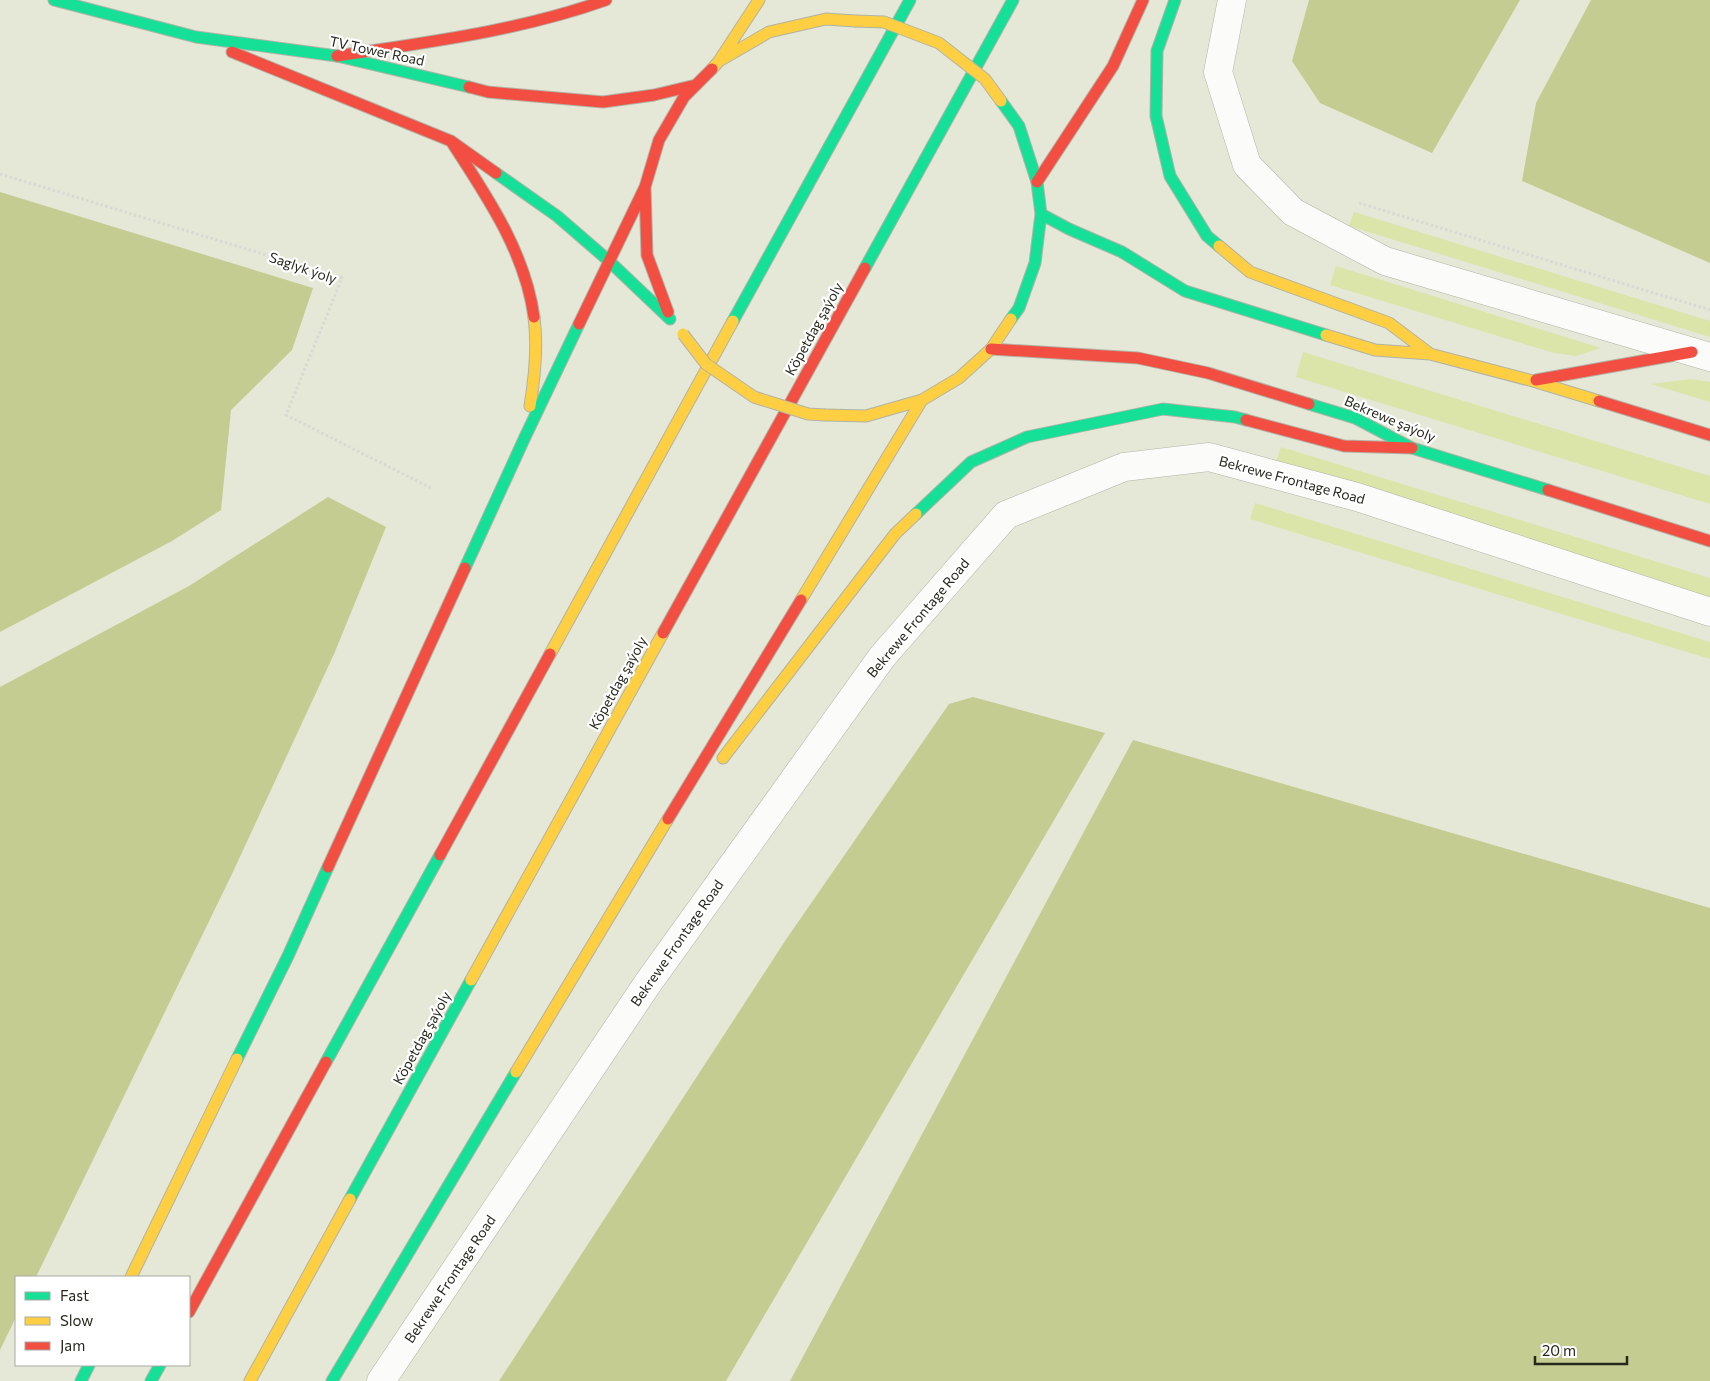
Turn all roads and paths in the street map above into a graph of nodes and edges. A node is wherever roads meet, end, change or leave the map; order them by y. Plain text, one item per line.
1 (54, 0) edge
2 (606, 0) edge
3 (759, 0) edge
4 (910, 0) edge
5 (1013, 0) edge
6 (1143, 0) edge
7 (1175, 0) edge
8 (1232, 0) edge
9 (196, 37) junction
10 (337, 56) junction
11 (718, 61) junction
12 (696, 85) junction
13 (451, 141) junction
14 (0, 174) edge
15 (1037, 182) junction
16 (645, 187) junction
17 (1359, 203) dead end
18 (1040, 214) junction
19 (608, 261) junction
20 (1710, 310) edge
21 (670, 318) junction
22 (991, 349) junction
23 (1430, 354) junction
24 (1701, 354) edge
25 (1533, 381) junction
26 (922, 400) junction
27 (1710, 435) edge
28 (524, 437) junction
29 (1412, 448) junction
30 (431, 488) dead end
31 (1710, 541) edge
32 (1710, 612) edge
33 (715, 768) dead end
34 (703, 784) dead end
35 (637, 870) junction
36 (132, 1276) edge
37 (190, 1310) edge
38 (88, 1366) edge
39 (159, 1366) edge
40 (81, 1381) edge
41 (151, 1381) edge
42 (250, 1381) edge
43 (332, 1381) edge
44 (381, 1381) edge

1 - 9 main road, TV Tower Road
2 - 10 main road
3 - 11 main road
4 - 37 main road
5 - 42 main road, Köpetdag şaýoly
6 - 15 main road
7 - 23 main road
8 - 24 street
9 - 10 main road, TV Tower Road
9 - 13 main road
10 - 12 main road, TV Tower Road
11 - 12 main road
11 - 15 main road, bridge
12 - 16 main road
13 - 19 main road
13 - 28 main road
14 - 30 path, Saglyk ýoly
15 - 18 main road
16 - 19 main road
16 - 21 main road
17 - 20 path
18 - 22 main road
18 - 23 main road
19 - 21 main road
19 - 28 main road
21 - 26 main road, bridge
22 - 26 main road
22 - 29 main road, Bekrewe şaýoly
23 - 25 main road
24 - 25 main road
25 - 27 main road
26 - 35 main road
28 - 36 main road
29 - 31 main road, Bekrewe şaýoly
29 - 33 main road
32 - 44 street, Bekrewe Frontage Road
34 - 35 main road
35 - 43 main road
38 - 40 main road
39 - 41 main road

